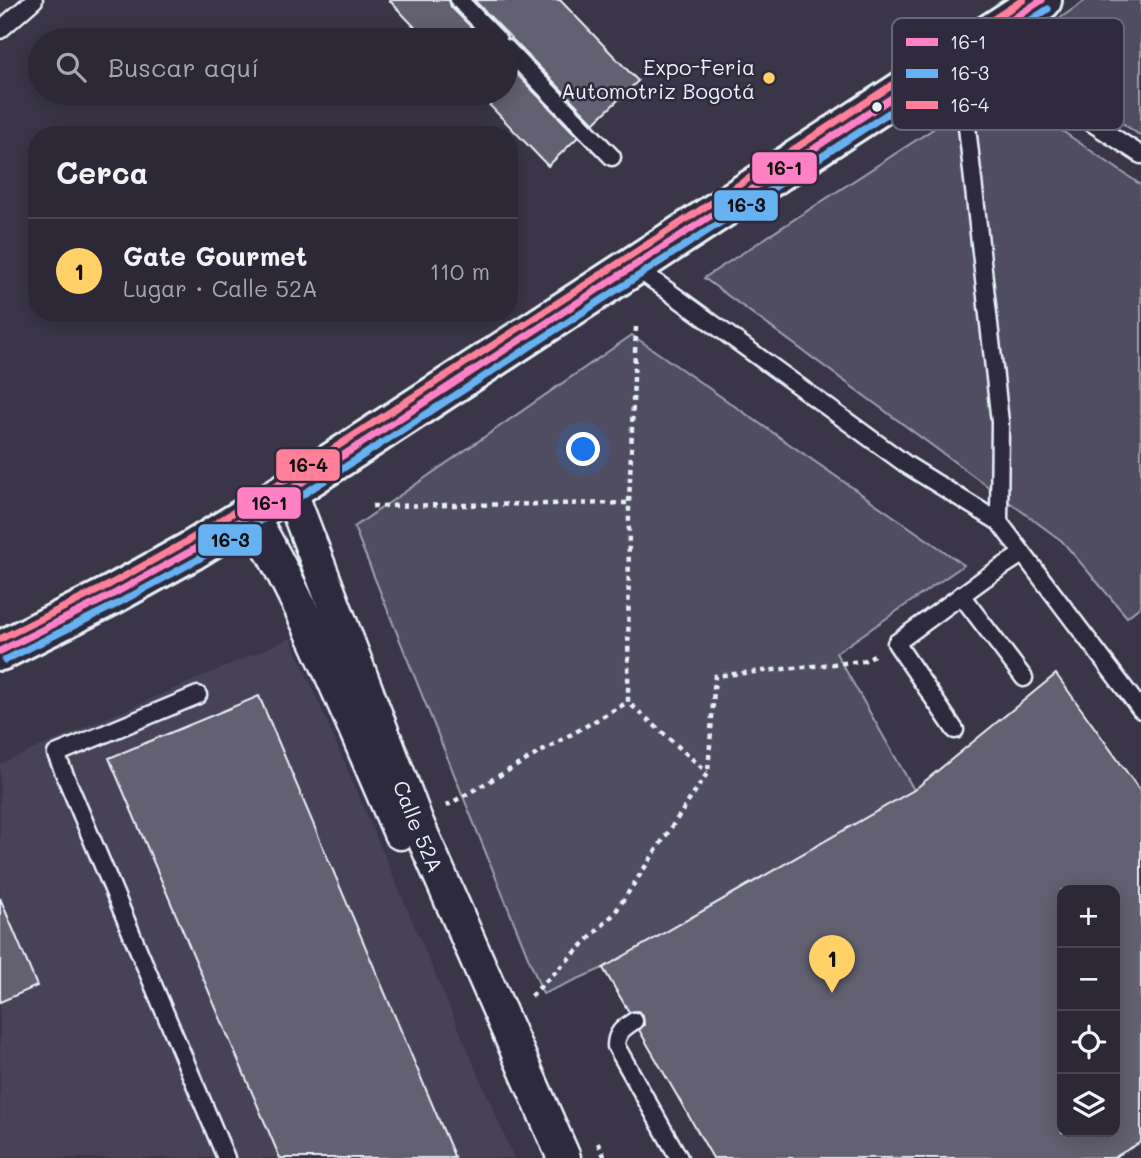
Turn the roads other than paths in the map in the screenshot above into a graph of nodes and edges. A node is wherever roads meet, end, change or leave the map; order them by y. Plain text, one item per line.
1 (34, 0) edge
2 (459, 0) edge
3 (1042, 0) edge
4 (1014, 18) edge
5 (486, 28) edge
6 (0, 30) edge
7 (518, 60) edge
8 (892, 98) edge
9 (973, 130) edge
10 (1099, 130) edge
11 (1141, 155) edge
12 (612, 157) dead end
13 (634, 267) junction
14 (290, 490) junction
15 (251, 514) junction
16 (999, 523) junction
17 (1022, 554) junction
18 (961, 595) junction
19 (0, 651) edge
20 (1024, 678) dead end
21 (198, 695) dead end
22 (1141, 710) edge
23 (955, 730) dead end
24 (634, 1021) dead end
25 (226, 1158) edge
26 (542, 1158) edge
27 (564, 1158) edge
28 (678, 1158) edge

1 - 6 lane
2 - 5 lane
3 - 4 main road
7 - 12 lane
8 - 13 main road
9 - 16 lane
10 - 11 lane
13 - 14 main road
13 - 16 lane
14 - 15 main road
14 - 27 street, Calle 52A
15 - 19 main road
15 - 26 street, Calle 52A
16 - 17 lane
17 - 18 lane
17 - 22 lane
18 - 20 lane
18 - 23 lane
21 - 25 lane
24 - 28 lane

